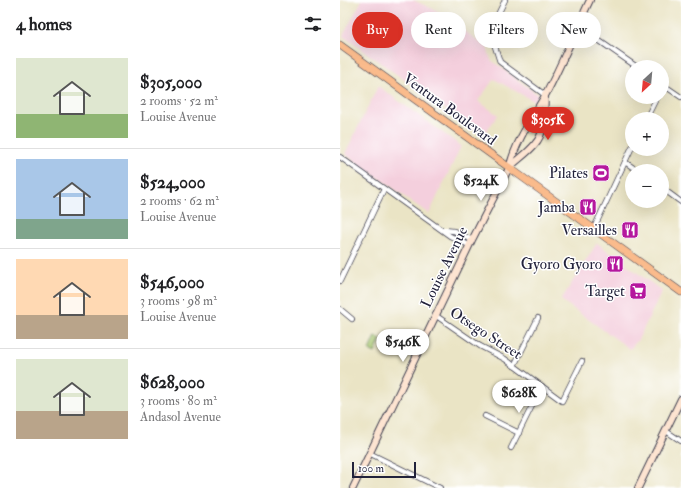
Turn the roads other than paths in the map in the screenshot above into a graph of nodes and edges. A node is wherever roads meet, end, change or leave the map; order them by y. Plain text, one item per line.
1 (505, 0) edge
2 (590, 0) edge
3 (584, 12) edge
4 (601, 42) edge
5 (340, 45) edge
6 (567, 48) edge
7 (627, 60) edge
8 (669, 89) edge
9 (545, 95) junction
10 (681, 97) edge
11 (628, 156) edge
12 (340, 157) edge
13 (625, 162) junction
14 (628, 164) edge
15 (509, 168) junction
16 (384, 189) junction
17 (669, 193) edge
18 (681, 202) edge
19 (594, 228) junction
20 (470, 243) junction
21 (340, 281) edge
22 (681, 292) edge
23 (340, 310) edge
24 (435, 315) junction
25 (538, 318) dead end
26 (352, 319) dead end
27 (582, 361) dead end
28 (514, 366) junction
29 (542, 386) junction
30 (681, 399) edge
31 (484, 416) dead end
32 (666, 430) junction
33 (519, 433) junction
34 (681, 441) edge
35 (512, 448) dead end
36 (369, 453) junction
37 (353, 488) edge
38 (440, 488) edge
39 (638, 488) edge

1 - 9 street
2 - 3 street, Louise Avenue
4 - 7 street
5 - 15 main road, Ventura Boulevard
6 - 9 street, Louise Avenue
8 - 10 street
9 - 15 street, Louise Avenue
9 - 15 street, Louise Avenue
11 - 13 street
12 - 16 street
13 - 14 street
13 - 19 street
15 - 19 main road, Ventura Boulevard
15 - 20 street, Louise Avenue
16 - 20 street
16 - 21 street
17 - 18 street
19 - 22 main road, Ventura Boulevard
20 - 24 street, Louise Avenue
23 - 26 street
24 - 28 street, Otsego Street
24 - 36 street, Louise Avenue
25 - 28 street
27 - 29 street, Otsego Street
28 - 29 street, Otsego Street
29 - 33 street
30 - 32 street
31 - 33 street
32 - 34 street
32 - 39 street
33 - 35 street
36 - 37 street, Louise Avenue
36 - 38 street

